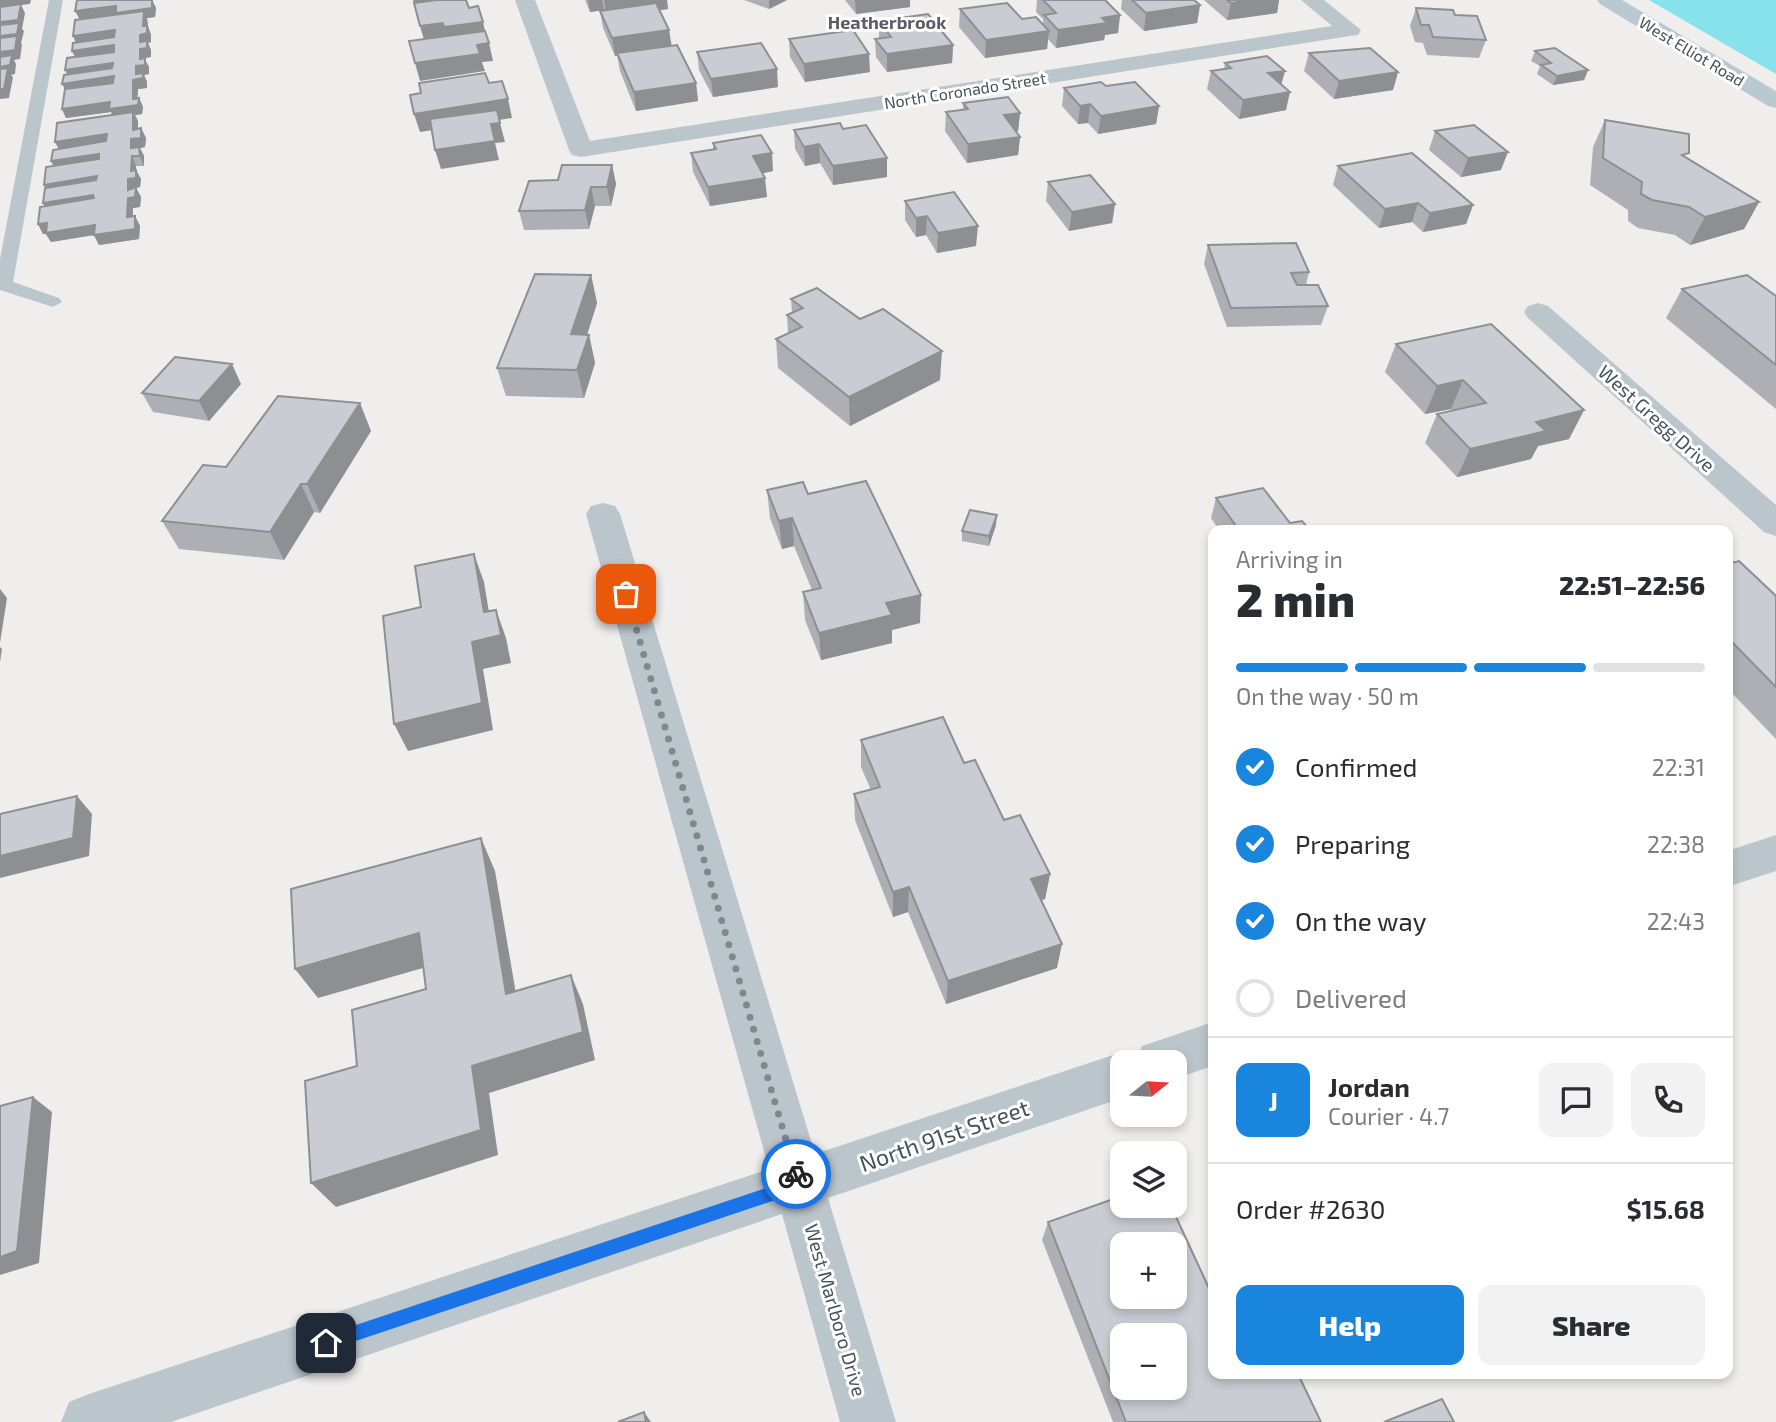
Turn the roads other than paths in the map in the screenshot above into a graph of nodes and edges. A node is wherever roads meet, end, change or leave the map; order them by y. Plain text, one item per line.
1 (56, 0) edge
2 (525, 0) edge
3 (1311, 0) edge
4 (1608, 0) edge
5 (1776, 101) edge
6 (53, 302) dead end
7 (1538, 312) dead end
8 (603, 514) dead end
9 (1776, 524) edge
10 (1776, 853) edge
11 (1733, 867) edge
12 (1208, 1046) edge
13 (1187, 1053) edge
14 (1110, 1079) edge
15 (799, 1184) junction
16 (89, 1422) edge
17 (868, 1422) edge

1 - 6 lane
2 - 3 street, North Coronado Street
4 - 5 main road, West Elliot Road
7 - 9 street, West Gregg Drive
8 - 15 street, West Marlboro Drive
10 - 11 street
12 - 13 street
14 - 15 street, North 91st Street
15 - 16 street, North 91st Street
15 - 17 street, West Marlboro Drive

